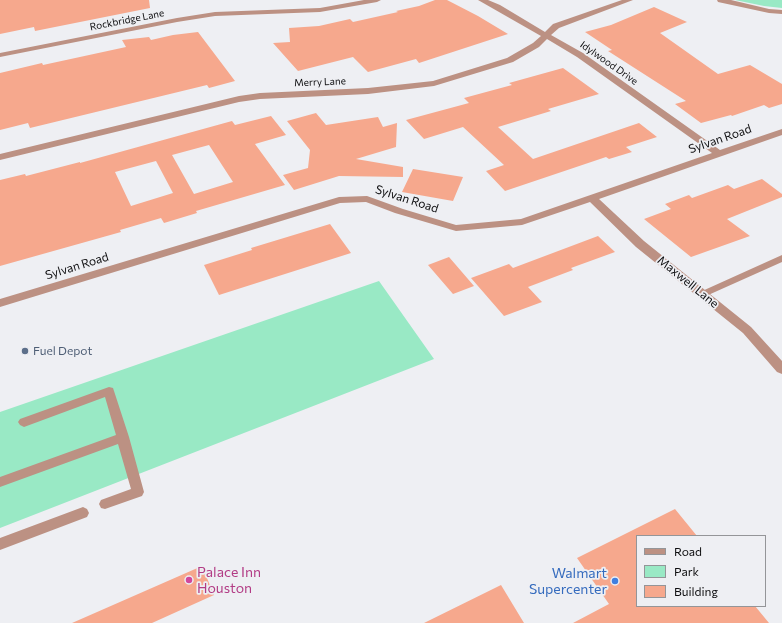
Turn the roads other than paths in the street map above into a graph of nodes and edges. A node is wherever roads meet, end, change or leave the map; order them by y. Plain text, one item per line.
1 (377, 0) edge
2 (482, 0) edge
3 (629, 0) edge
4 (721, 0) edge
5 (782, 12) edge
6 (546, 35) junction
7 (0, 55) edge
8 (782, 132) edge
9 (718, 153) junction
10 (0, 157) edge
11 (592, 198) junction
12 (782, 258) edge
13 (703, 294) junction
14 (0, 303) edge
15 (782, 369) edge
16 (24, 422) dead end
17 (123, 437) junction
18 (0, 482) edge
19 (104, 504) dead end
20 (83, 512) dead end
21 (0, 544) edge

1 - 7 street, Rockbridge Lane
2 - 6 street, Idylwood Drive
3 - 6 street, Merry Lane
4 - 5 street
6 - 9 street, Idylwood Drive
6 - 10 street, Merry Lane
8 - 9 street, Sylvan Road
9 - 11 street, Sylvan Road
11 - 13 street, Maxwell Lane
11 - 14 street, Sylvan Road
12 - 13 lane
13 - 15 street, Maxwell Lane
16 - 17 lane
17 - 18 lane
17 - 19 lane
20 - 21 lane

